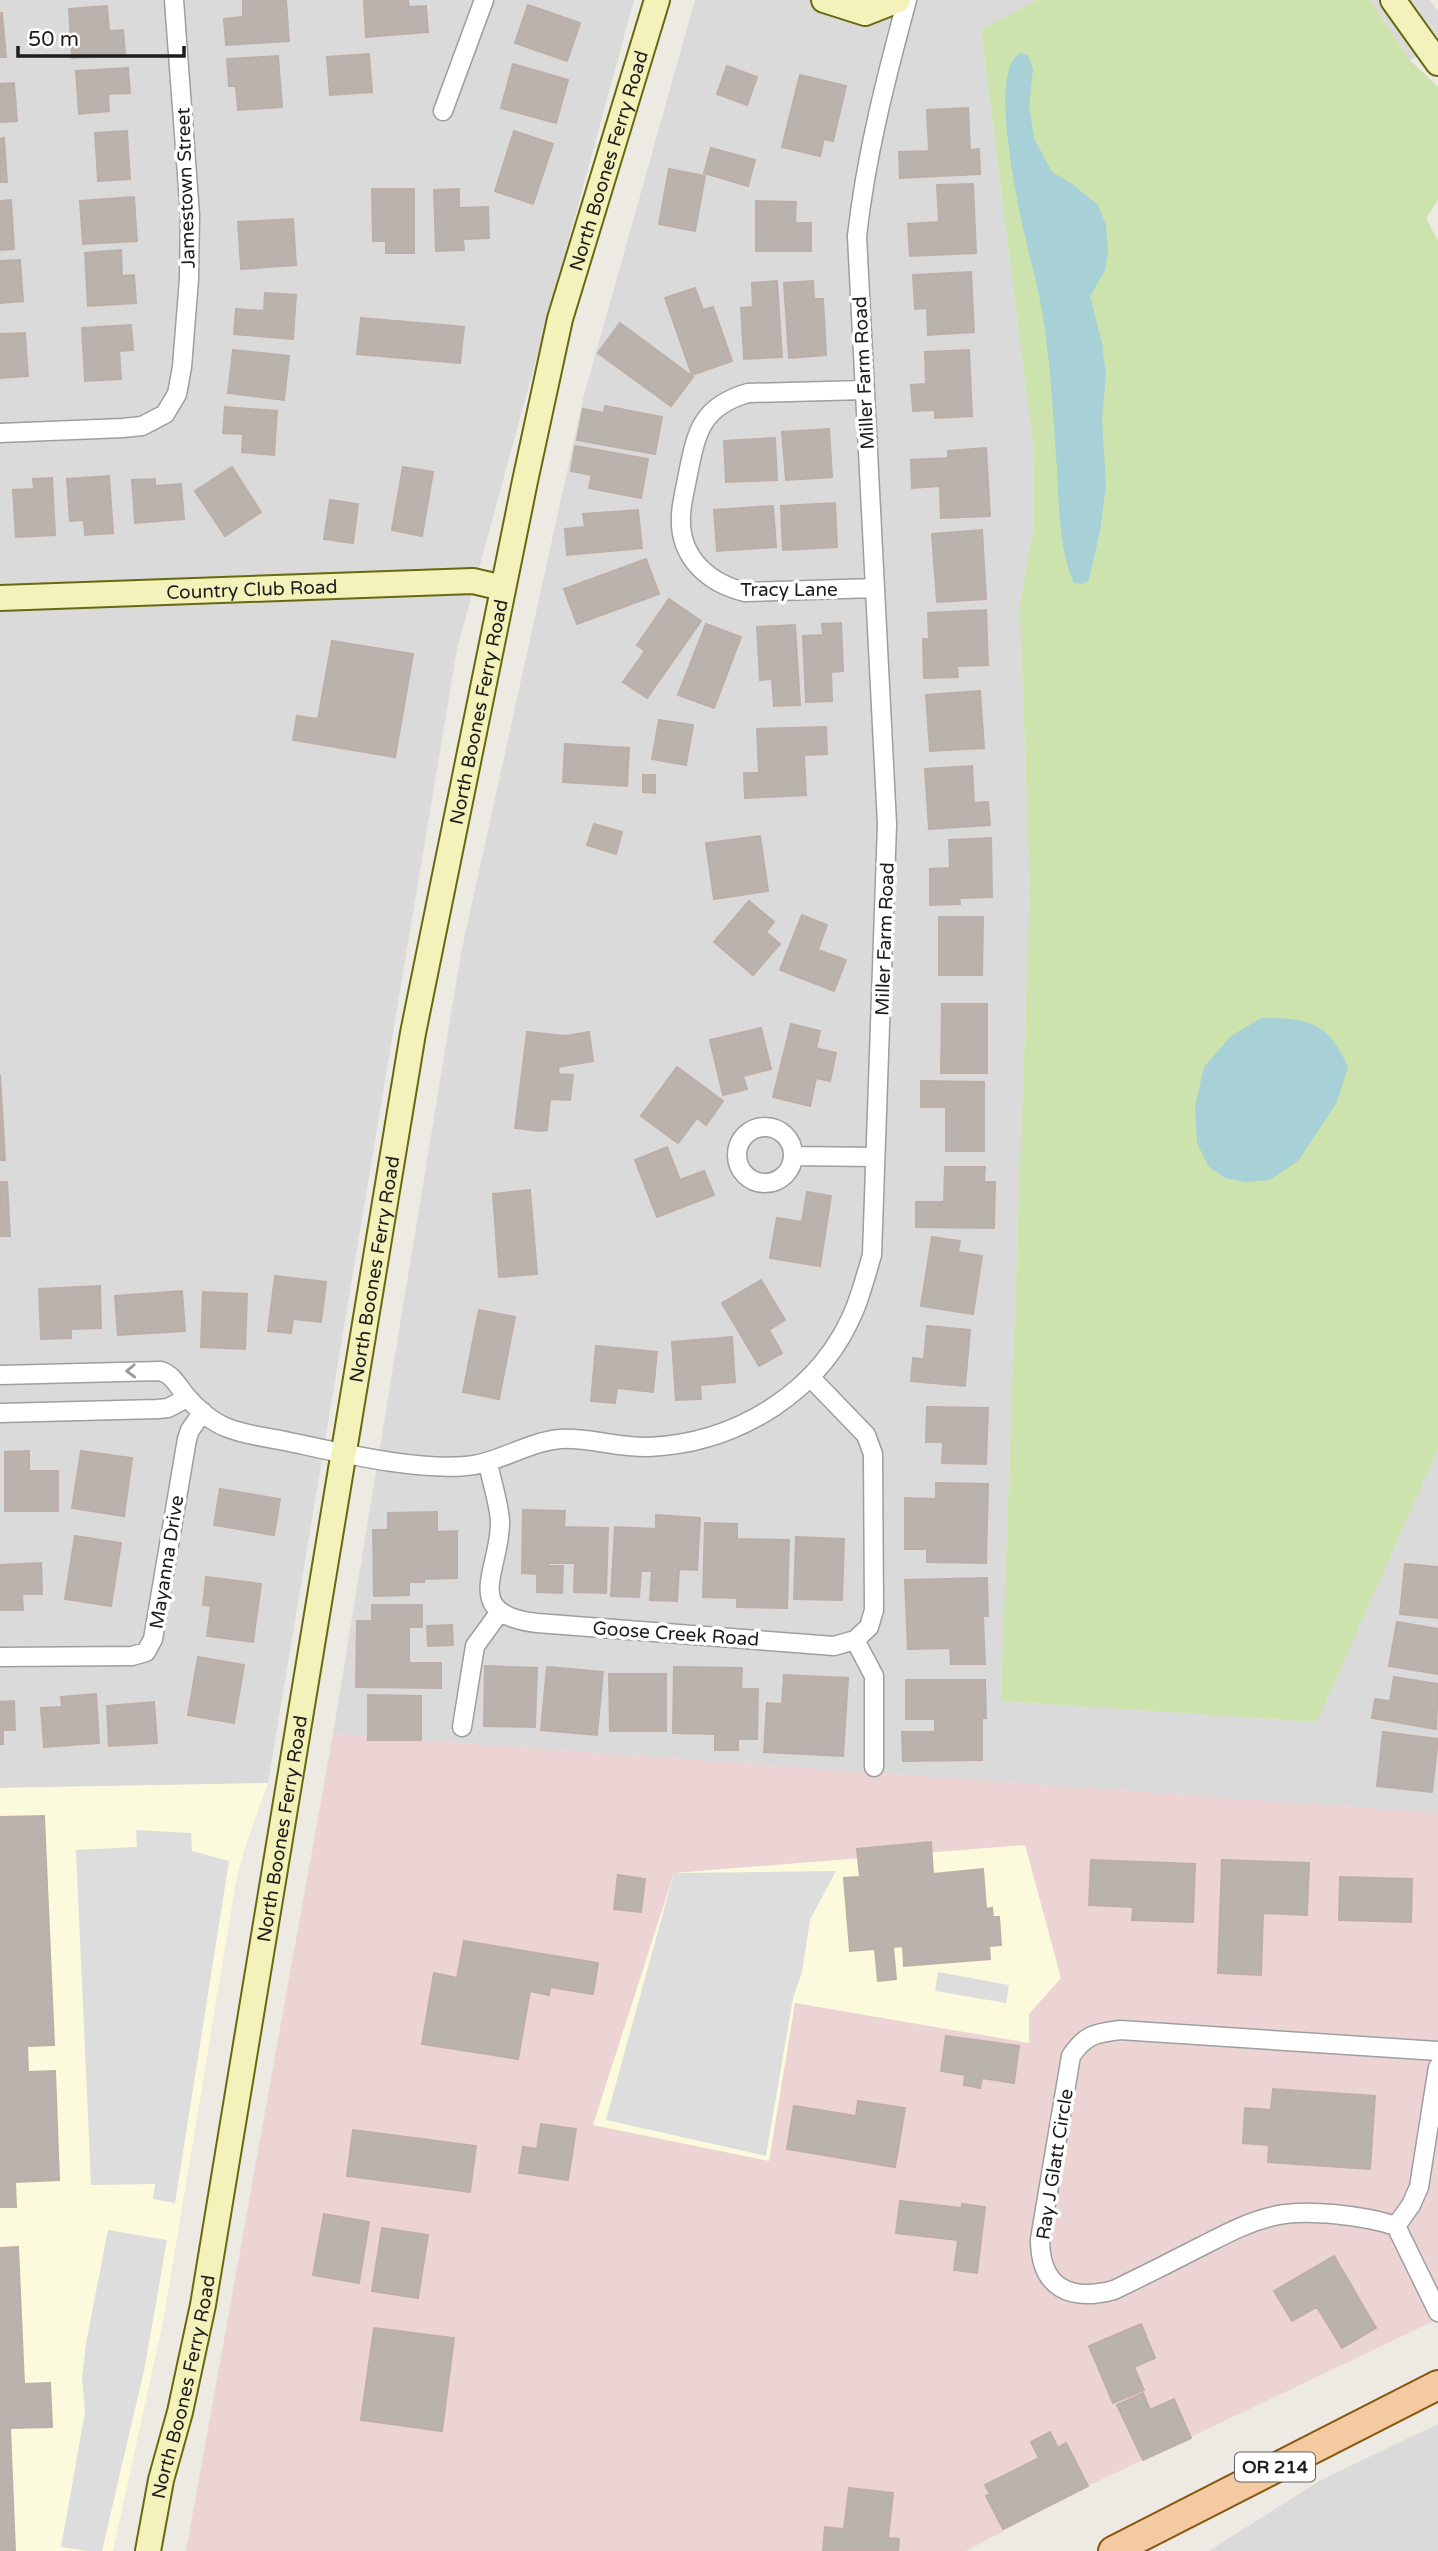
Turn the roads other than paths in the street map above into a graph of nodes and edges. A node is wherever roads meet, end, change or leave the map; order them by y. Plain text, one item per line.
1 (174, 0) edge
2 (484, 0) edge
3 (657, 0) edge
4 (824, 0) edge
5 (898, 0) edge
6 (907, 0) edge
7 (1393, 0) edge
8 (1438, 63) edge
9 (443, 111) dead end
10 (864, 390) junction
11 (0, 433) edge
12 (503, 587) junction
13 (875, 588) junction
14 (0, 598) edge
15 (793, 1156) dead end
16 (875, 1157) junction
17 (0, 1375) edge
18 (810, 1377) junction
19 (187, 1398) junction
20 (203, 1412) junction
21 (0, 1413) edge
22 (344, 1452) junction
23 (488, 1462) junction
24 (499, 1612) junction
25 (855, 1640) junction
26 (0, 1657) edge
27 (462, 1727) dead end
28 (874, 1767) dead end
29 (1438, 2051) edge
30 (1438, 2067) edge
31 (1396, 2226) junction
32 (1438, 2312) edge
33 (1438, 2385) edge
34 (148, 2551) edge
35 (1113, 2551) edge

1 - 11 street, Jamestown Street
2 - 9 street
3 - 12 main road, North Boones Ferry Road
4 - 5 main road
6 - 10 street, Miller Farm Road
7 - 8 main road
10 - 13 street, Miller Farm Road
10 - 13 street, Tracy Lane
12 - 14 main road, Country Club Road
12 - 22 main road, North Boones Ferry Road
13 - 16 street, Miller Farm Road
15 - 16 street
16 - 18 street, Miller Farm Road
19 -> 17 street, Miller Farm Road
18 - 23 street, Miller Farm Road
18 - 25 street
19 - 20 street, Miller Farm Road
19 - 21 street
20 - 22 street, Miller Farm Road
20 - 26 street, Mayanna Drive
22 - 23 street, Miller Farm Road
22 - 34 main road, North Boones Ferry Road
23 - 24 street
24 - 25 street, Goose Creek Road
24 - 27 street
25 - 28 street
29 - 31 street, Ray J Glatt Circle
30 - 31 street
31 - 32 street
33 - 35 main road, OR 214

